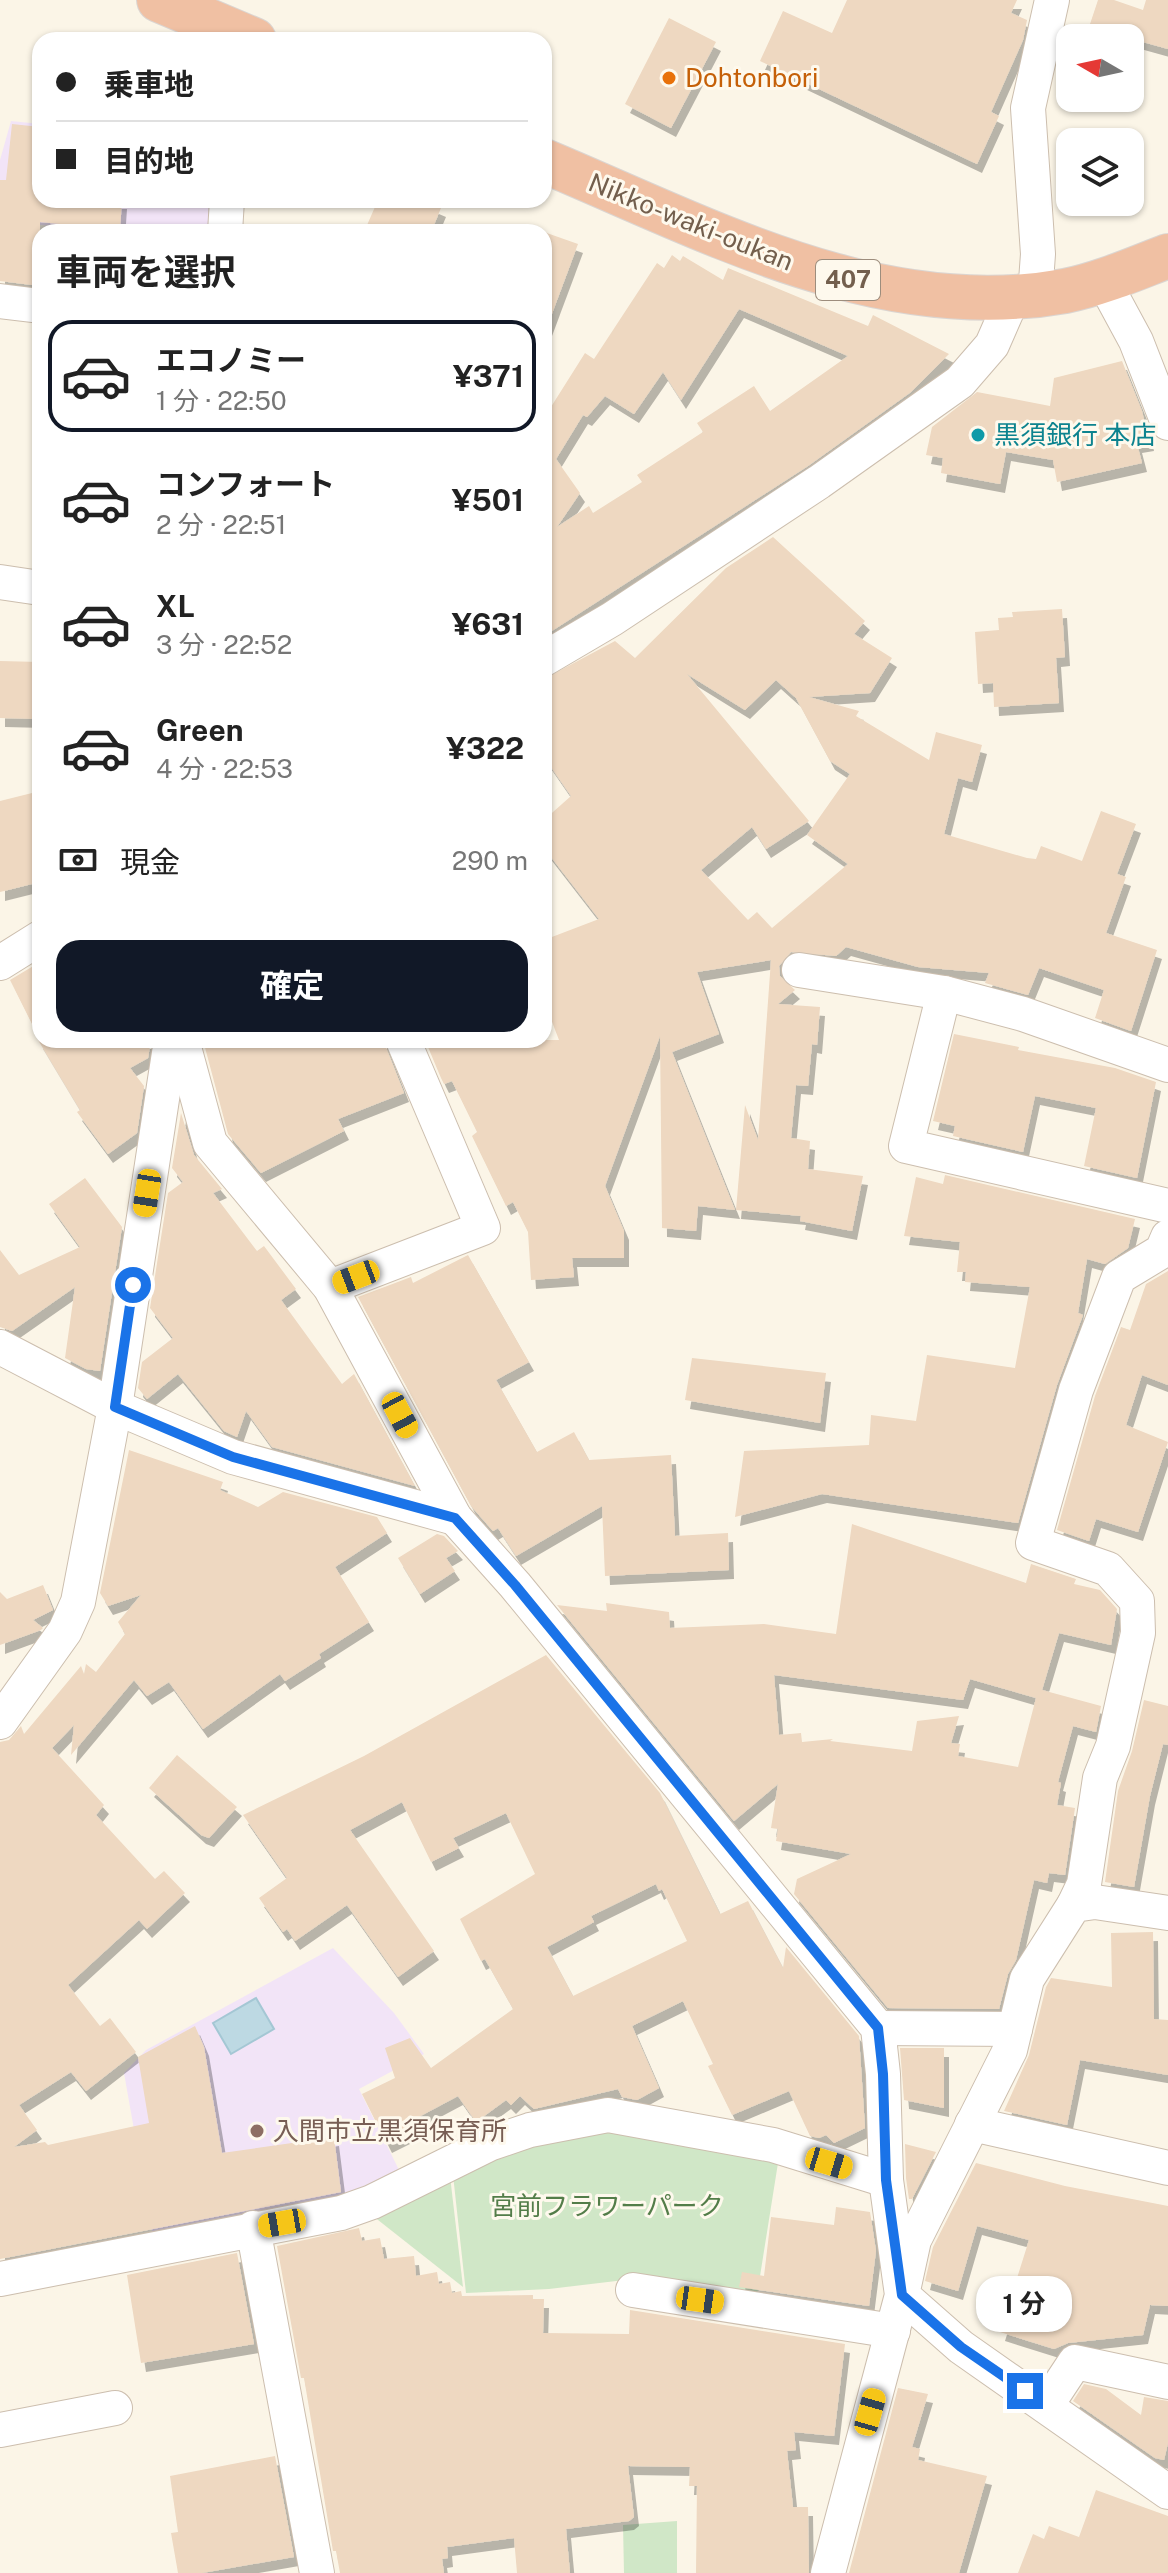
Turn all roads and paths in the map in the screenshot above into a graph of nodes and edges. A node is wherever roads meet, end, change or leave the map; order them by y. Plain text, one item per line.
1 (159, 0) edge
2 (1052, 0) edge
3 (230, 32) edge
4 (552, 164) edge
5 (1168, 256) edge
6 (1103, 280) junction
7 (1024, 296) junction
8 (0, 301) edge
9 (32, 305) edge
10 (1168, 423) edge
11 (0, 582) edge
12 (32, 587) edge
13 (552, 654) edge
14 (32, 943) edge
15 (0, 963) edge
16 (799, 970) dead end
17 (944, 993) junction
18 (170, 1048) edge
19 (184, 1048) edge
20 (406, 1048) edge
21 (1168, 1065) edge
22 (1168, 1206) edge
23 (1168, 1237) edge
24 (330, 1287) junction
25 (0, 1347) edge
26 (115, 1407) junction
27 (455, 1518) junction
28 (0, 1722) edge
29 (1074, 1905) junction
30 (1168, 1913) edge
31 (878, 2028) junction
32 (1015, 2029) junction
33 (972, 2124) junction
34 (1168, 2168) edge
35 (886, 2180) junction
36 (253, 2228) junction
37 (0, 2279) edge
38 (633, 2290) dead end
39 (902, 2295) junction
40 (893, 2331) junction
41 (1168, 2382) edge
42 (1046, 2406) junction
43 (115, 2408) dead end
44 (0, 2430) edge
45 (1168, 2492) edge
46 (317, 2573) edge
47 (828, 2573) edge

1 - 3 highway
2 - 7 street
4 - 7 highway, Nikko-waki-oukan / 407
5 - 6 highway, Nikko-waki-oukan / 407
6 - 7 highway, Nikko-waki-oukan / 407
6 - 10 street
7 - 13 street
8 - 9 street
11 - 12 street
14 - 15 street
16 - 17 street
17 - 21 street
17 - 22 street
18 - 26 street
19 - 24 street
20 - 24 street
23 - 29 street
24 - 27 street
25 - 26 street
26 - 27 street
26 - 28 street
27 - 31 street
29 - 30 street
29 - 32 street
31 - 32 street
31 - 35 street
32 - 33 street
33 - 34 street
33 - 39 street
35 - 36 street
35 - 39 street
36 - 37 street
36 - 46 street
38 - 40 street
39 - 40 street
39 - 42 street
40 - 47 street
41 - 42 street
42 - 45 street
43 - 44 street

